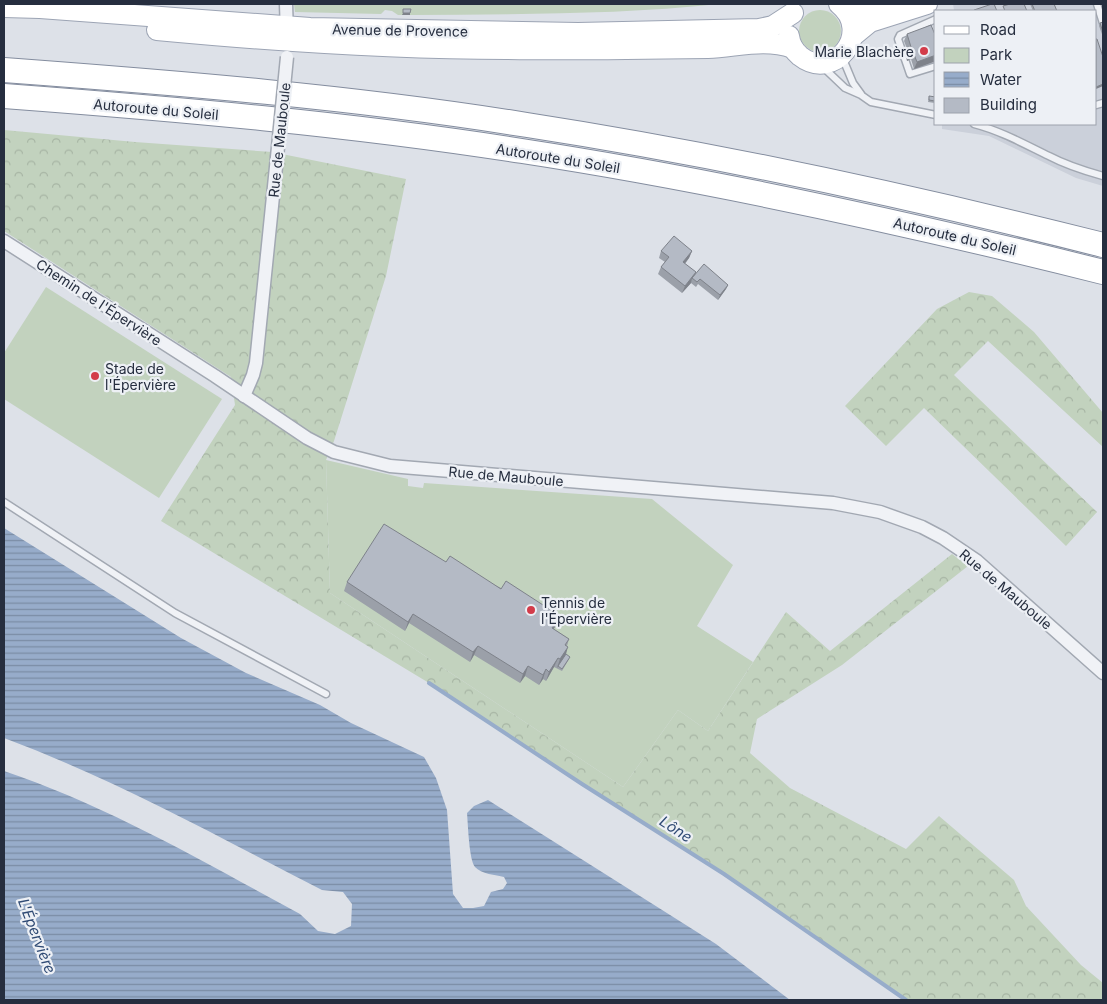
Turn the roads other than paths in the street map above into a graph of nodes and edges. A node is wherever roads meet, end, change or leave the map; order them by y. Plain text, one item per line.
1 (286, 4) edge
2 (889, 4) edge
3 (926, 4) edge
4 (1097, 4) edge
5 (841, 6) edge
6 (4, 7) edge
7 (798, 8) edge
8 (4, 19) edge
9 (934, 20) edge
10 (1103, 23) edge
11 (852, 36) junction
12 (287, 42) junction
13 (793, 48) junction
14 (842, 55) junction
15 (820, 63) junction
16 (934, 67) edge
17 (4, 70) edge
18 (862, 95) junction
19 (4, 96) edge
20 (934, 114) edge
21 (978, 125) edge
22 (1103, 176) edge
23 (4, 241) edge
24 (1103, 245) edge
25 (1103, 272) edge
26 (244, 396) junction
27 (4, 502) edge
28 (1103, 673) edge
29 (326, 694) dead end

1 - 12 street, Rue de Mauboule
2 - 5 main road
3 - 11 main road
4 - 10 lane
5 - 11 main road
6 - 12 main road, Avenue de Provence
7 - 12 main road, Avenue de Provence
7 - 13 main road
8 - 12 main road, Avenue de Provence
9 - 16 lane
11 - 14 main road
12 - 13 main road, Avenue de Provence
12 - 26 street, Rue de Mauboule, bridge
13 - 15 main road
14 - 15 main road
14 - 18 lane
15 - 18 lane
17 - 24 highway, Autoroute du Soleil
18 - 20 lane
19 - 25 highway, Autoroute du Soleil
21 - 22 lane
23 - 26 street, Chemin de l'Épervière
26 - 28 street, Rue de Mauboule
27 - 29 lane

